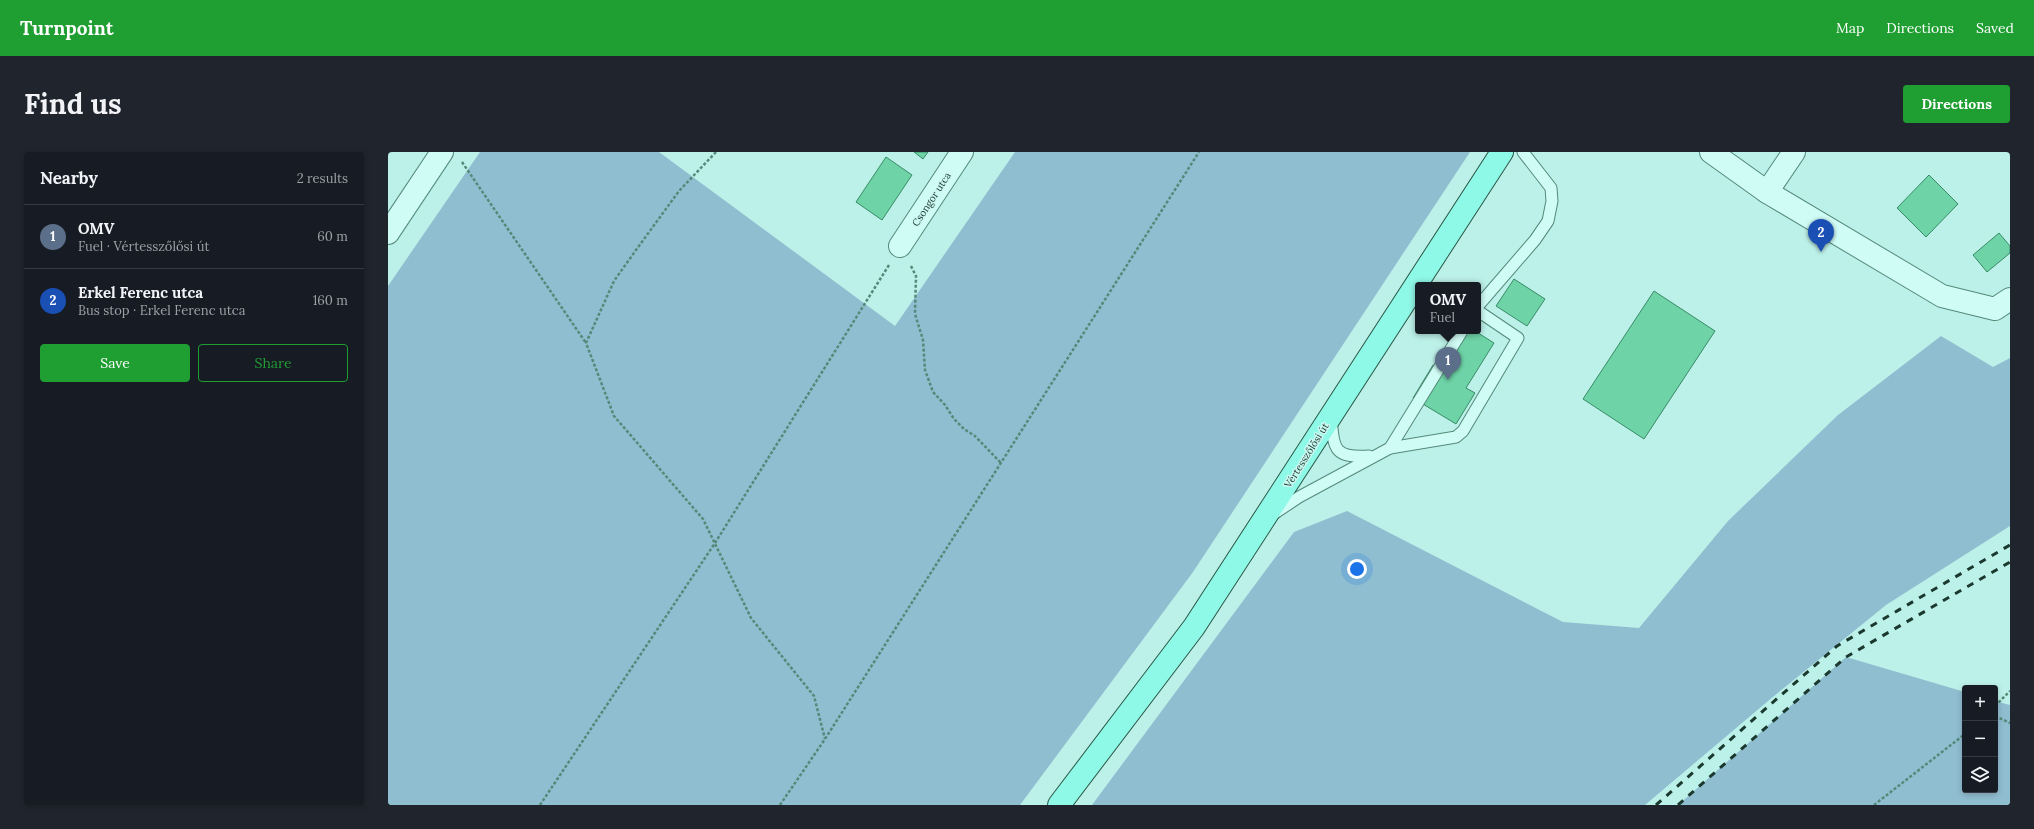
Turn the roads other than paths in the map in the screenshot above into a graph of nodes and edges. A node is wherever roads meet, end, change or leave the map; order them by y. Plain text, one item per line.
1 (962, 152) edge
2 (1502, 152) edge
3 (1523, 152) edge
4 (1711, 152) edge
5 (1794, 152) edge
6 (451, 155) edge
7 (1767, 192) junction
8 (388, 233) edge
9 (900, 246) road end
10 (1418, 282) edge
11 (1415, 286) edge
12 (1481, 303) edge
13 (2002, 304) edge
14 (1481, 313) edge
15 (1460, 334) edge
16 (1331, 416) junction
17 (1390, 448) junction
18 (1372, 456) junction
19 (1264, 520) junction
20 (1059, 805) edge

1 - 9 street, Csongor utca
2 - 10 main road, Vértesszőlősi út
3 - 12 lane
4 - 7 street
5 - 7 street
6 - 8 street
7 - 13 street
11 - 16 main road, Vértesszőlősi út
14 - 17 lane
15 - 17 lane
16 - 18 lane
16 - 19 main road, Vértesszőlősi út
17 - 18 lane
18 - 19 lane
19 - 20 main road, Vértesszőlősi út

